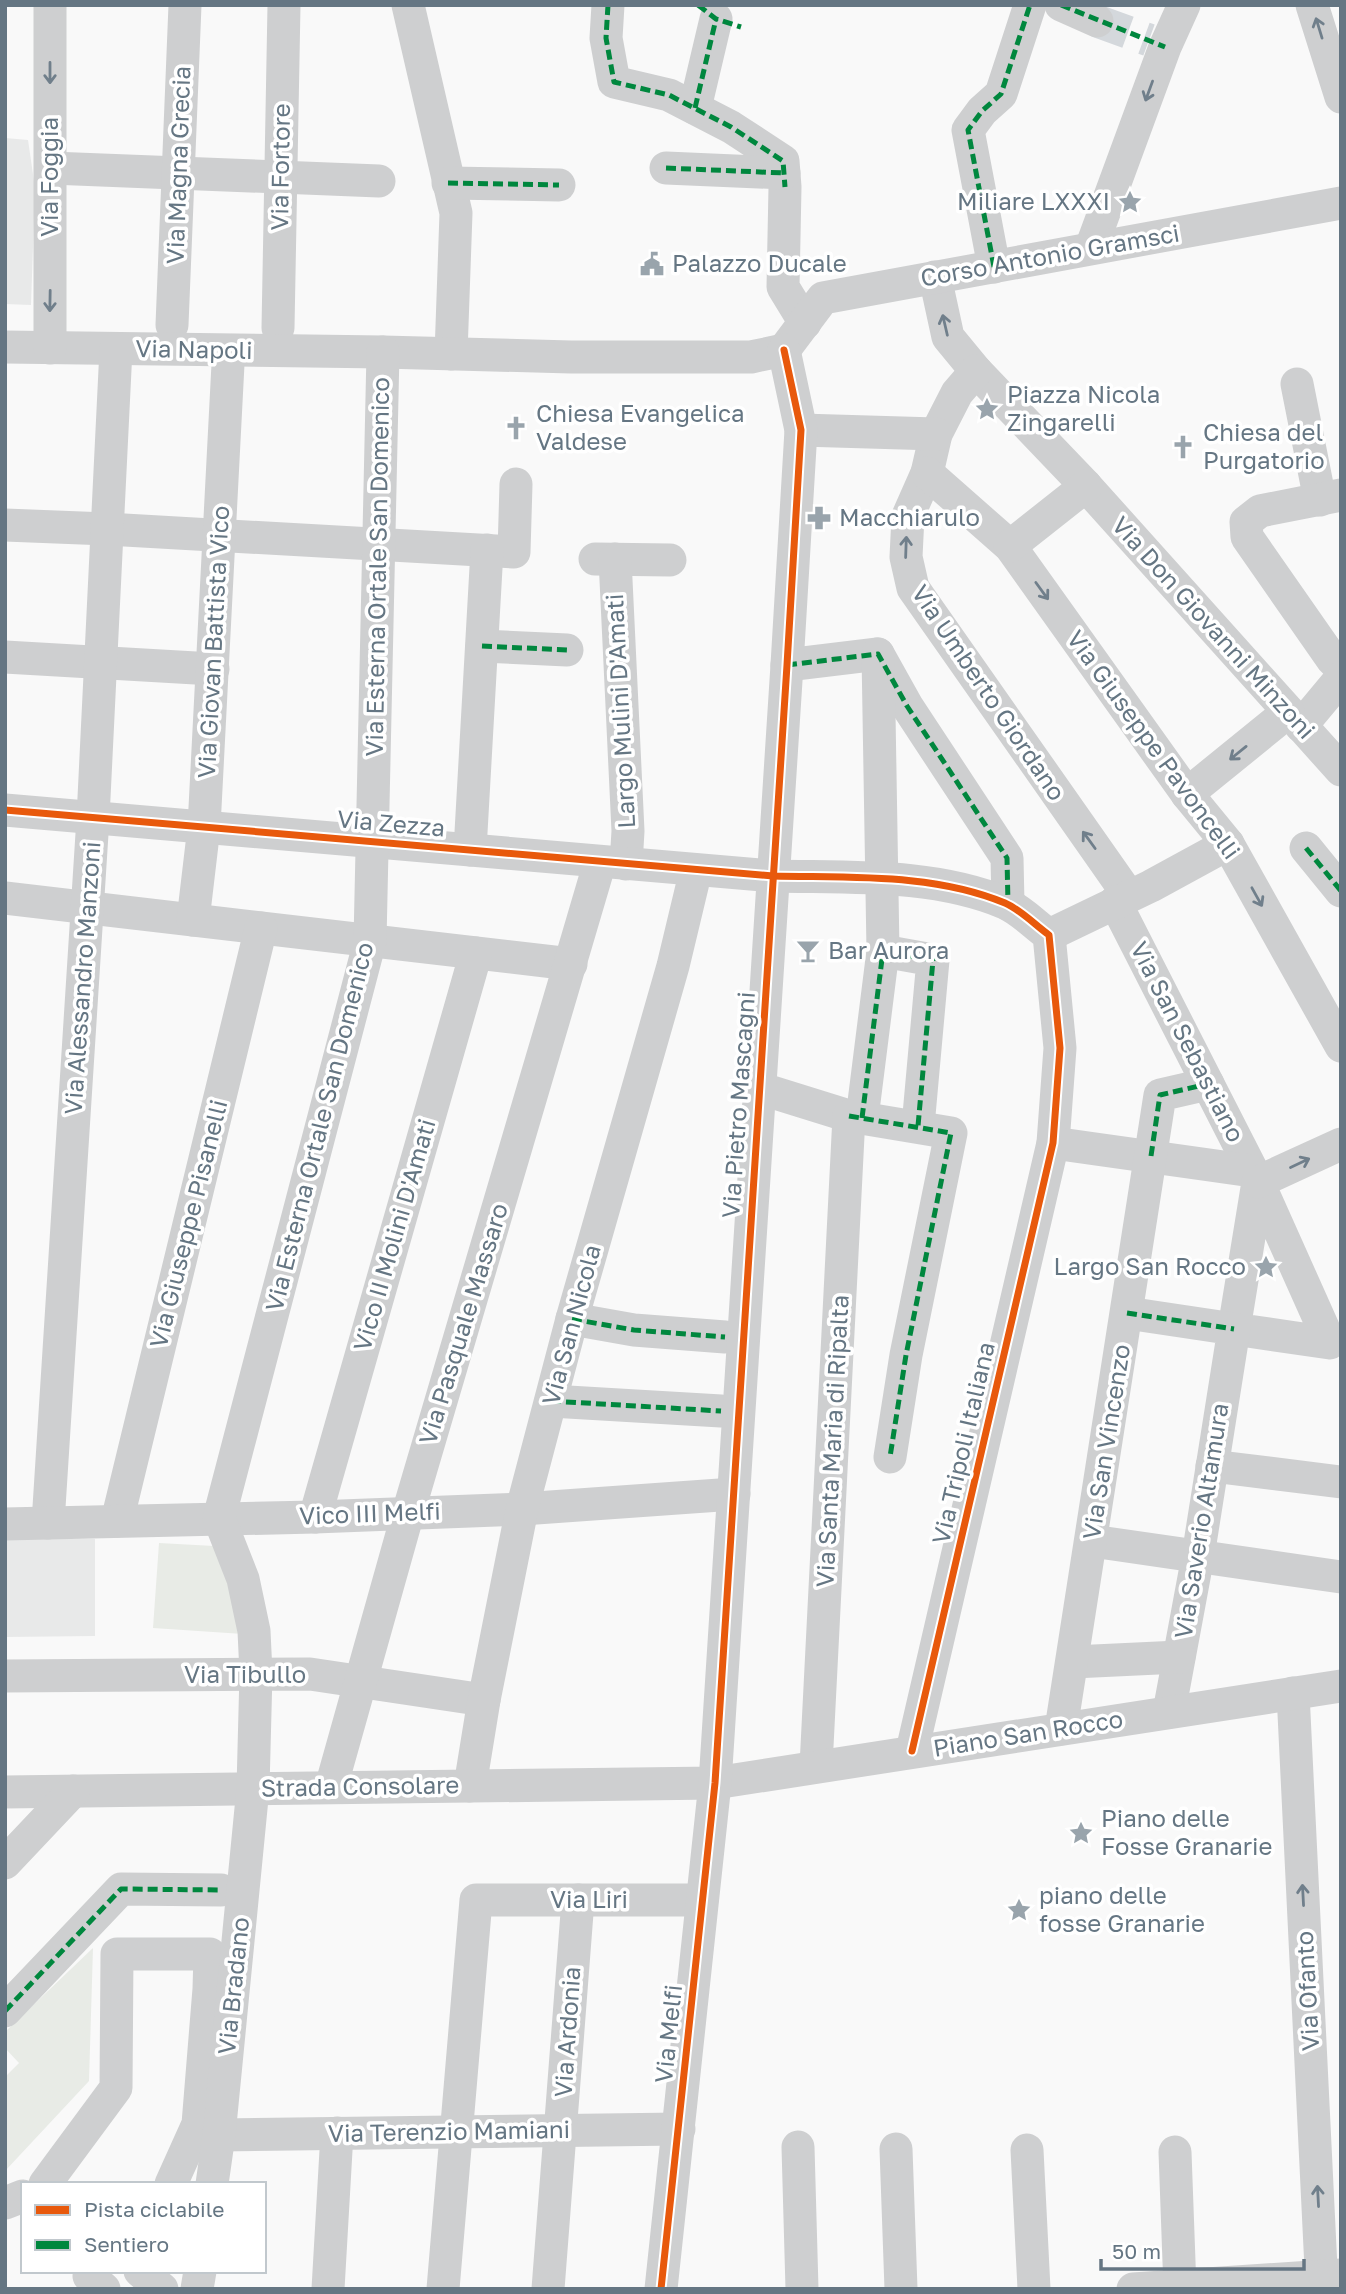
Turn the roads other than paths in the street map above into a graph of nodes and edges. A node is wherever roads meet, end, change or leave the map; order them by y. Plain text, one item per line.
1 (50, 5) edge
2 (186, 5) edge
3 (284, 5) edge
4 (408, 5) edge
5 (608, 5) edge
6 (1030, 5) edge
7 (1060, 5) edge
8 (1184, 5) edge
9 (1312, 5) edge
10 (718, 17) edge
11 (1097, 21) tunnel mouth
12 (698, 94) junction
13 (1341, 97) edge
14 (51, 167) junction
15 (666, 169) dead end
16 (179, 172) junction
17 (282, 176) junction
18 (784, 180) junction
19 (379, 181) dead end
20 (448, 183) junction
21 (559, 185) dead end
22 (1341, 203) edge
23 (1091, 248) junction
24 (994, 267) junction
25 (935, 277) junction
26 (805, 323) junction
27 (172, 325) dead end
28 (278, 328) dead end
29 (5, 347) edge
30 (50, 348) junction
31 (116, 349) junction
32 (785, 350) junction
33 (383, 352) junction
34 (451, 354) junction
35 (228, 364) dead end
36 (976, 371) junction
37 (1297, 384) dead end
38 (801, 430) junction
39 (936, 434) junction
40 (927, 473) junction
41 (516, 484) dead end
42 (1086, 486) junction
43 (1331, 498) edge
44 (5, 525) edge
45 (107, 529) junction
46 (219, 536) junction
47 (379, 544) junction
48 (1010, 546) junction
49 (501, 551) junction
50 (670, 560) dead end
51 (482, 646) junction
52 (567, 650) dead end
53 (878, 653) junction
54 (5, 657) edge
55 (99, 663) junction
56 (786, 665) junction
57 (1341, 668) edge
58 (213, 669) junction
59 (1341, 678) edge
60 (1294, 719) junction
61 (1341, 770) edge
62 (1187, 794) junction
63 (5, 810) edge
64 (93, 818) junction
65 (204, 827) junction
66 (372, 842) junction
67 (1228, 844) junction
68 (1306, 848) dead end
69 (470, 850) junction
70 (613, 863) junction
71 (696, 870) junction
72 (773, 876) junction
73 (883, 879) junction
74 (1341, 891) edge
75 (5, 898) edge
76 (1122, 899) junction
77 (1008, 904) junction
78 (87, 908) junction
79 (193, 920) junction
80 (261, 928) junction
81 (1048, 935) junction
82 (370, 941) junction
83 (883, 951) junction
84 (476, 953) junction
85 (571, 964) junction
86 (1331, 1007) edge
87 (1341, 1046) edge
88 (1208, 1084) junction
89 (759, 1088) junction
90 (856, 1117) junction
91 (918, 1126) junction
92 (1053, 1143) junction
93 (1341, 1144) edge
94 (1151, 1156) junction
95 (1255, 1177) junction
96 (1127, 1313) junction
97 (572, 1319) junction
98 (1234, 1329) junction
99 (725, 1337) dead end
100 (1335, 1354) edge
101 (551, 1401) junction
102 (721, 1411) dead end
103 (890, 1457) dead end
104 (1212, 1466) junction
105 (1341, 1482) edge
106 (734, 1494) junction
107 (523, 1509) junction
108 (408, 1513) junction
109 (315, 1517) junction
110 (219, 1518) junction
111 (117, 1521) junction
112 (48, 1523) junction
113 (5, 1524) edge
114 (1092, 1541) junction
115 (1198, 1556) junction
116 (1341, 1577) edge
117 (1180, 1657) junction
118 (1073, 1662) junction
119 (256, 1673) junction
120 (5, 1676) edge
121 (360, 1680) junction
122 (1341, 1686) edge
123 (1293, 1693) junction
124 (484, 1700) junction
125 (1169, 1712) junction
126 (1062, 1729) junction
127 (912, 1751) junction
128 (816, 1766) junction
129 (715, 1783) junction
130 (470, 1786) junction
131 (331, 1787) junction
132 (253, 1788) junction
133 (73, 1791) junction
134 (5, 1792) edge
135 (5, 1863) edge
136 (221, 1891) dead end
137 (702, 1899) junction
138 (578, 1900) junction
139 (221, 1989) junction
140 (5, 2011) edge
141 (679, 2129) junction
142 (560, 2131) junction
143 (457, 2132) junction
144 (337, 2133) junction
145 (219, 2135) junction
146 (1328, 2140) edge
147 (798, 2147) dead end
148 (896, 2149) dead end
149 (1027, 2150) dead end
150 (1175, 2152) dead end
151 (46, 2182) edge
152 (171, 2182) edge
153 (212, 2182) edge
154 (1330, 2233) edge
155 (91, 2273) edge
156 (142, 2273) edge
157 (1328, 2280) edge
158 (1180, 2287) edge
159 (104, 2289) edge
160 (162, 2289) edge
161 (328, 2289) edge
162 (443, 2289) edge
163 (548, 2289) edge
164 (661, 2289) edge
165 (803, 2289) edge
166 (901, 2289) edge
167 (1034, 2289) edge
168 (1133, 2289) edge

1 -> 14 street, Via Foggia
2 - 16 street, Via Magna Grecia
3 - 17 street, Via Fortore
4 - 20 street
5 - 12 street
6 - 24 street
7 - 11 street
8 -> 23 street
13 -> 9 street
10 - 12 street
12 - 18 street
14 - 16 street
14 -> 30 street, Via Foggia
15 - 18 street
16 - 17 street
16 - 27 street, Via Magna Grecia
17 - 19 street
17 - 28 street, Via Fortore
18 - 26 street
20 - 21 street
20 - 34 street
22 - 23 street, Corso Antonio Gramsci
23 - 24 street, Corso Antonio Gramsci
24 - 25 street, Corso Antonio Gramsci
25 - 26 street, Corso Antonio Gramsci
36 -> 25 street
26 - 32 street, Corso Antonio Gramsci
29 - 30 street, Via Napoli
30 - 31 street, Via Napoli
31 - 33 street, Via Napoli
31 - 45 street, Via Alessandro Manzoni
32 - 34 street, Via Napoli
32 - 38 street, Via Pietro Mascagni
33 - 34 street, Via Napoli
33 - 47 street, Via Esterna Ortale San Domenico
35 - 46 street, Via Giovan Battista Vico
36 - 39 street
36 - 42 street
37 - 43 street
38 - 39 street
38 - 56 street, Via Pietro Mascagni
39 - 40 street, Via Umberto Giordano
40 - 48 street, Via Giuseppe Pavoncelli
76 -> 40 street, Via Umberto Giordano
41 - 49 street
42 - 48 street
42 - 60 street, Via Don Giovanni Minzoni
43 - 57 street
44 - 45 street
45 - 46 street
45 - 55 street, Via Alessandro Manzoni
46 - 47 street
46 - 58 street, Via Giovan Battista Vico
47 - 49 street
47 - 66 street, Via Esterna Ortale San Domenico
48 -> 62 street, Via Giuseppe Pavoncelli
49 - 51 street
50 - 70 street, Largo Mulini D'Amati
51 - 52 street
51 - 69 street
53 - 56 street
53 - 73 street, Via Santa Maria di Ripalta
53 - 77 street
54 - 55 street
55 - 58 street
55 - 64 street, Via Alessandro Manzoni
56 - 72 street, Via Pietro Mascagni
58 - 65 street, Via Giovan Battista Vico
59 - 60 street
60 - 61 street, Via Don Giovanni Minzoni
60 -> 62 street
62 - 67 street, Via Giuseppe Pavoncelli
63 - 64 street, Via Zezza
64 - 65 street, Via Zezza
64 - 78 street, Via Alessandro Manzoni
65 - 66 street, Via Zezza
65 - 79 street, Via Giovan Battista Vico
66 - 69 street, Via Zezza
66 - 82 street, Via Esterna Ortale San Domenico
67 - 76 street
67 -> 86 street, Via Giuseppe Pavoncelli
68 - 74 street
69 - 70 street, Via Zezza
70 - 71 street, Via Zezza
70 - 85 street, Via Pasquale Massaro
71 - 72 street, Via Zezza
71 - 97 street, Via San Nicola
72 - 73 street, Via Zezza
72 - 89 street, Via Pietro Mascagni
73 - 77 street, Via Zezza
73 - 83 street, Via Santa Maria di Ripalta
75 - 78 street
76 - 81 street
76 - 88 street, Via San Sebastiano
77 - 81 street
78 - 79 street
78 - 112 street, Via Alessandro Manzoni
79 - 80 street
80 - 82 street
80 - 111 street, Via Giuseppe Pisanelli
81 - 92 street, Via Tripoli Italiana
82 - 84 street
82 - 110 street, Via Esterna Ortale San Domenico
83 - 90 street, Via Santa Maria di Ripalta
83 - 91 street
84 - 85 street
84 - 109 street, Vico II Molini D'Amati
85 - 108 street, Via Pasquale Massaro
86 - 87 street, Via Giuseppe Pavoncelli
88 - 94 street, Via San Vincenzo
88 - 95 street, Via San Sebastiano
89 - 90 street
89 - 106 street, Via Pietro Mascagni
90 - 91 street
90 - 128 street, Via Santa Maria di Ripalta
91 - 103 street
92 - 94 street
92 - 127 street, Via Tripoli Italiana
95 -> 93 street
94 - 95 street
94 - 96 street, Via San Vincenzo
95 - 98 street
95 - 100 street
96 - 98 street
96 - 114 street, Via San Vincenzo
97 - 99 street
97 - 101 street, Via San Nicola
98 - 100 street
98 - 104 street, Via Saverio Altamura
101 - 102 street
101 - 107 street, Via San Nicola
104 - 105 street
104 - 115 street, Via Saverio Altamura
106 - 107 street, Vico III Melfi
106 - 129 street, Via Pietro Mascagni
107 - 108 street, Vico III Melfi
107 - 124 street, Via San Nicola
108 - 109 street, Vico III Melfi
108 - 121 street, Via Pasquale Massaro
109 - 110 street, Vico III Melfi
110 - 111 street, Vico III Melfi
110 - 119 street, Via Bradano
111 - 112 street, Vico III Melfi
112 - 113 street, Vico III Melfi
114 - 115 street
114 - 118 street, Via San Vincenzo
115 - 116 street
115 - 117 street, Via Saverio Altamura
117 - 118 street
117 - 125 street, Via Saverio Altamura
118 - 126 street, Via San Vincenzo
119 - 120 street, Via Tibullo
119 - 121 street, Via Tibullo
119 - 132 street, Via Bradano
121 - 124 street, Via Tibullo
121 - 131 street, Via Pasquale Massaro
122 - 123 street, Piano San Rocco
123 - 125 street, Piano San Rocco
146 -> 123 street, Via Ofanto
124 - 130 street, Via San Nicola
125 - 126 street, Piano San Rocco
126 - 127 street, Piano San Rocco
127 - 128 street, Piano San Rocco
128 - 129 street, Piano San Rocco
129 - 130 street, Strada Consolare
129 - 137 street, Via Melfi
130 - 131 street, Strada Consolare
131 - 132 street, Strada Consolare
132 - 133 street, Strada Consolare
132 - 139 street, Via Bradano
133 - 134 street, Strada Consolare
133 - 135 street
136 - 140 street
137 - 138 street, Via Liri
137 - 141 street, Via Melfi
138 - 142 street, Via Ardonia
138 - 143 street, Via Liri
139 - 145 street, Via Bradano
139 - 151 street
139 - 152 street
141 - 142 street, Via Terenzio Mamiani
141 - 164 street, Via Melfi
142 - 143 street, Via Terenzio Mamiani
142 - 163 street, Via Ardonia
143 - 144 street, Via Terenzio Mamiani
143 - 162 street
144 - 145 street, Via Terenzio Mamiani
144 - 161 street
145 - 153 street, Via Bradano
154 -> 146 street, Via Ofanto
147 - 165 street
148 - 166 street
149 - 167 street
150 - 158 street
154 - 157 street, Via Ofanto
155 - 159 street
156 - 160 street
157 - 158 street
158 - 168 street

